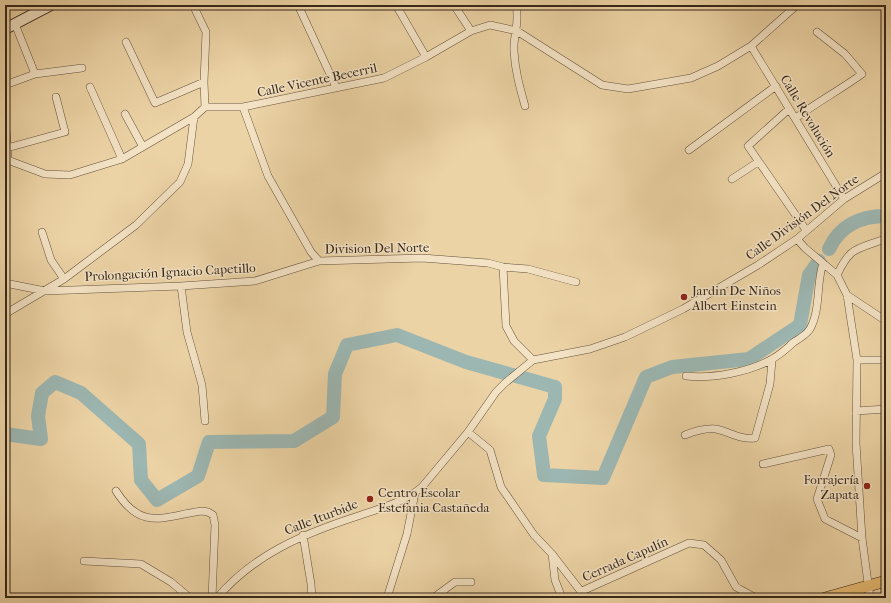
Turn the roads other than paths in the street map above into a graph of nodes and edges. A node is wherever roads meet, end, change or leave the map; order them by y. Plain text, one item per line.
1 (51, 5) edge
2 (193, 5) edge
3 (298, 5) edge
4 (396, 5) edge
5 (454, 5) edge
6 (516, 5) edge
7 (797, 5) edge
8 (40, 8) edge
9 (15, 24) junction
10 (5, 29) edge
11 (471, 30) junction
12 (517, 31) junction
13 (817, 32) dead end
14 (126, 42) dead end
15 (751, 46) junction
16 (426, 57) junction
17 (82, 68) dead end
18 (35, 74) junction
19 (204, 82) junction
20 (5, 85) edge
21 (776, 86) junction
22 (90, 87) dead end
23 (336, 87) junction
24 (56, 97) dead end
25 (525, 106) dead end
26 (205, 107) junction
27 (243, 107) junction
28 (789, 109) junction
29 (125, 114) dead end
30 (194, 117) junction
31 (796, 118) junction
32 (6, 129) edge
33 (143, 147) junction
34 (8, 148) junction
35 (689, 150) dead end
36 (122, 159) junction
37 (6, 160) edge
38 (758, 162) junction
39 (886, 173) edge
40 (732, 180) dead end
41 (844, 199) junction
42 (806, 230) junction
43 (42, 232) dead end
44 (797, 238) junction
45 (882, 240) dead end
46 (318, 261) junction
47 (823, 263) junction
48 (503, 267) junction
49 (837, 275) junction
50 (64, 279) junction
51 (576, 282) dead end
52 (5, 283) edge
53 (180, 286) junction
54 (44, 291) junction
55 (847, 295) junction
56 (5, 314) edge
57 (886, 321) edge
58 (772, 360) junction
59 (857, 360) junction
60 (886, 360) edge
61 (531, 362) junction
62 (686, 376) dead end
63 (886, 409) edge
64 (856, 411) junction
65 (205, 421) dead end
66 (468, 432) junction
67 (685, 435) dead end
68 (763, 464) dead end
69 (116, 491) dead end
70 (415, 493) junction
71 (303, 535) junction
72 (862, 538) junction
73 (552, 554) junction
74 (84, 561) dead end
75 (471, 582) dead end
76 (886, 582) edge
77 (868, 586) junction
78 (584, 595) edge
79 (190, 598) edge
80 (212, 598) edge
81 (217, 598) edge
82 (312, 598) edge
83 (387, 598) edge
84 (433, 598) edge
85 (562, 598) edge
86 (756, 598) edge
87 (825, 598) edge
88 (870, 598) edge

1 - 8 main road
2 - 19 street
3 - 23 street
4 - 16 street
5 - 11 street
6 - 12 street
7 - 15 street, Calle Vicente Becerril
8 - 9 main road
9 - 10 main road
9 - 18 street
11 - 12 street, Calle Vicente Becerril
11 - 16 street, Calle Vicente Becerril
12 - 15 street, Calle Vicente Becerril
12 - 25 street
13 - 31 street
14 - 19 street
15 - 21 street, Calle Revolución
16 - 23 street, Calle Vicente Becerril
17 - 18 street
18 - 20 street
19 - 26 street
21 - 28 street, Calle Revolución
21 - 35 street
22 - 36 street
23 - 27 street, Calle Vicente Becerril
24 - 34 street
26 - 27 street
26 - 30 street
27 - 46 street, Division Del Norte
28 - 31 street, Calle Revolución
28 - 38 street
29 - 33 street
30 - 33 street
30 - 50 street
31 - 41 street, Calle Revolución
32 - 34 street
33 - 36 street
34 - 37 street
36 - 37 street
38 - 40 street
38 - 42 street
39 - 41 street, Calle División Del Norte
41 - 42 street, Calle División Del Norte
42 - 44 street, Calle División Del Norte
43 - 50 street
44 - 47 street
44 - 61 street, Calle División Del Norte
45 - 49 street
46 - 48 street, Division Del Norte
46 - 53 street, Prolongación Ignacio Capetillo
47 - 49 street
47 - 58 street
48 - 51 street, Division Del Norte
48 - 61 street
49 - 55 street
50 - 54 street
52 - 54 street
53 - 54 street, Prolongación Ignacio Capetillo
53 - 65 street
54 - 56 street
55 - 57 street
55 - 59 street
58 - 62 street
58 - 67 street
59 - 60 street
59 - 64 street
61 - 66 street, Calle Iturbide
63 - 64 street
64 - 72 street
66 - 70 street, Calle Iturbide
66 - 73 street, Cerrada Capulín
68 - 72 street
69 - 80 street
70 - 71 street, Calle Iturbide
70 - 83 street
71 - 81 street, Calle Iturbide
71 - 82 street
72 - 77 street
73 - 78 street, Cerrada Capulín
73 - 85 street
74 - 79 street
75 - 84 street
76 - 77 main road
77 - 87 main road
77 - 88 street
78 - 86 street, Cerrada Capulín

